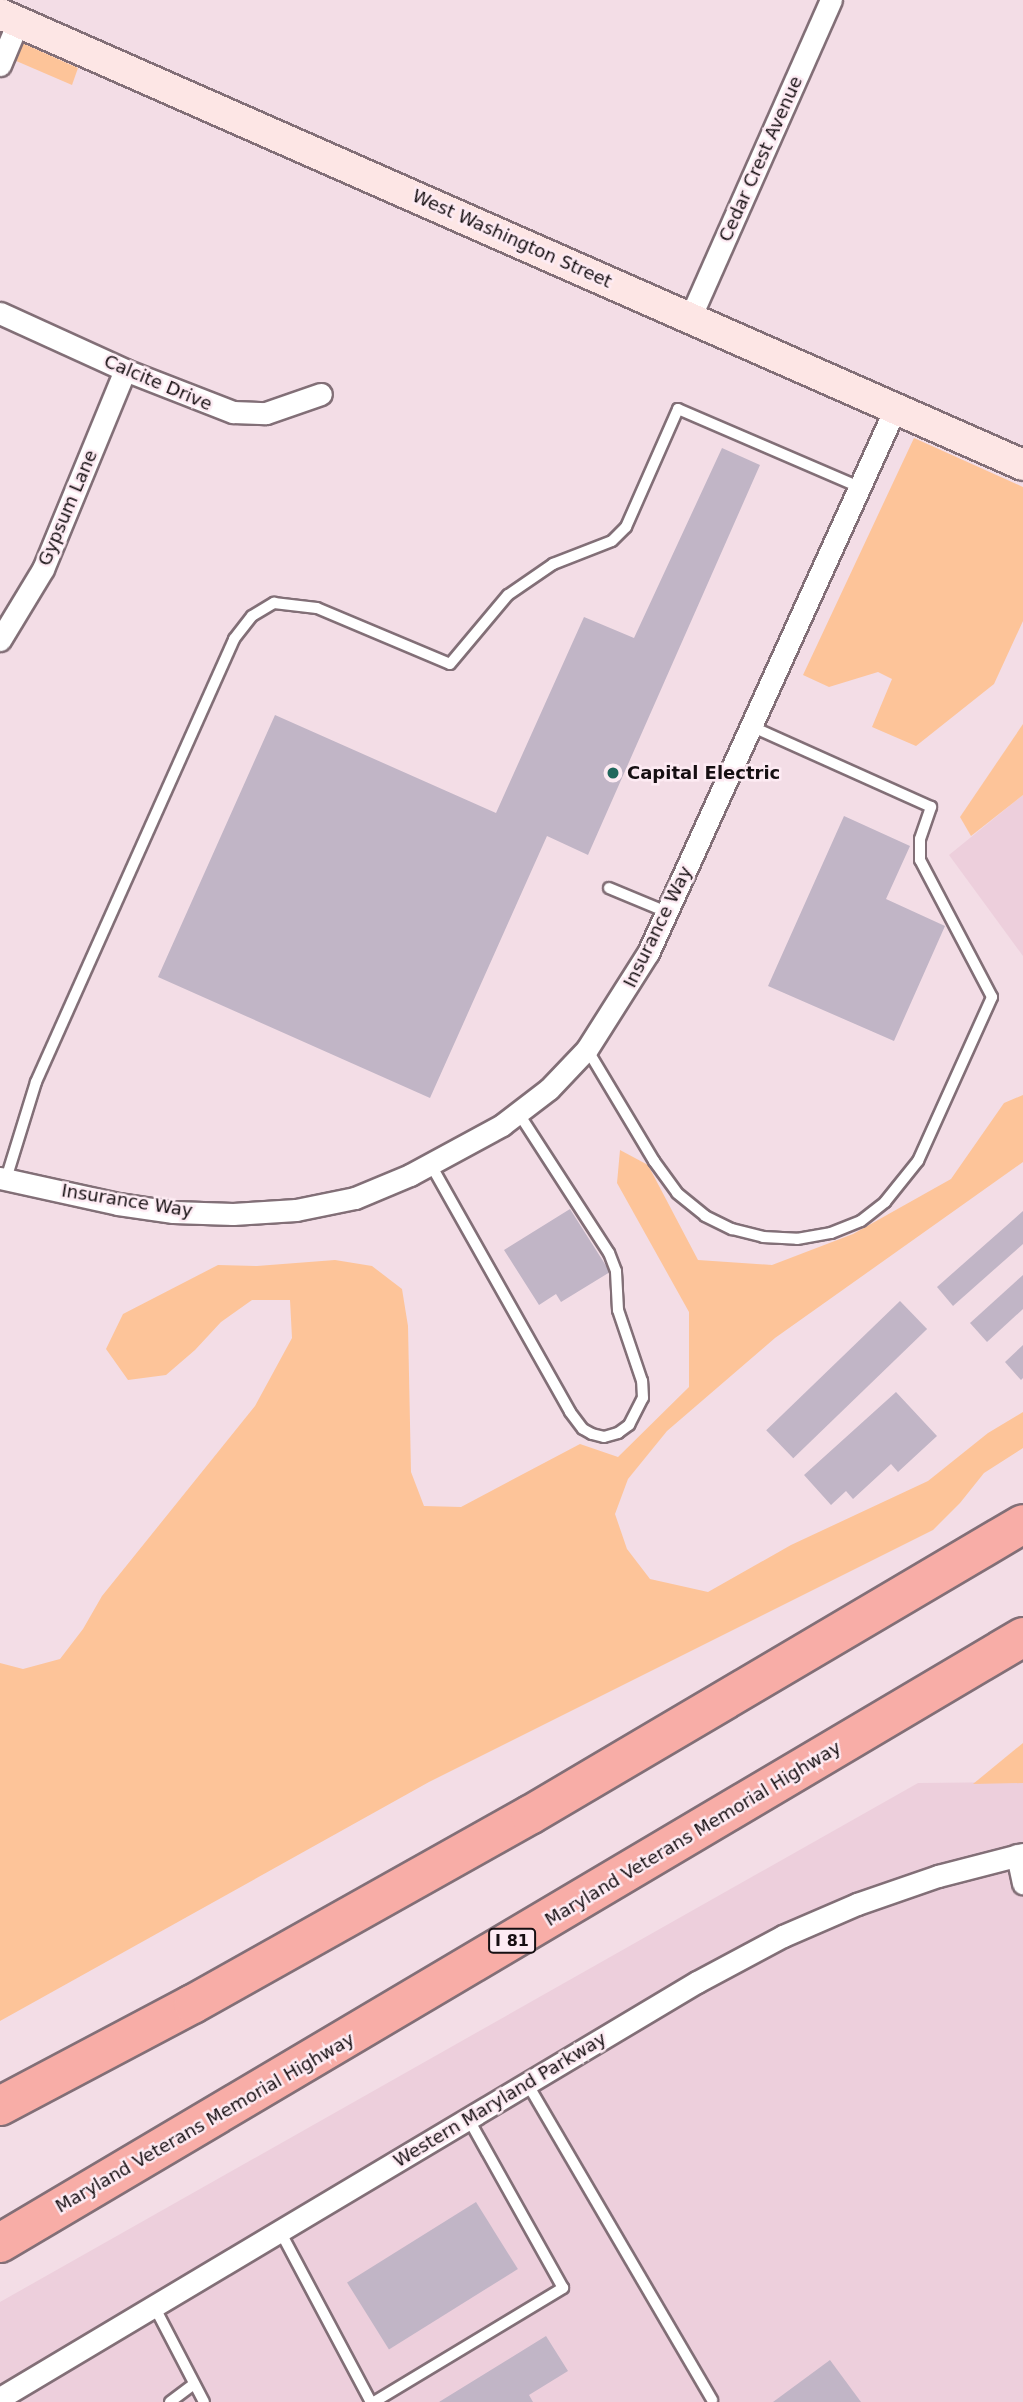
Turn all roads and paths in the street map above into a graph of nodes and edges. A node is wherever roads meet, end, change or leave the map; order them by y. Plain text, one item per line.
1 (831, 0) edge
2 (9, 18) edge
3 (0, 65) edge
4 (0, 313) edge
5 (690, 318) junction
6 (125, 370) junction
7 (321, 394) dead end
8 (895, 408) junction
9 (1023, 465) edge
10 (859, 487) junction
11 (0, 640) edge
12 (751, 726) junction
13 (609, 888) dead end
14 (667, 912) junction
15 (587, 1049) junction
16 (519, 1114) junction
17 (431, 1165) junction
18 (3, 1178) edge
19 (1023, 1524) edge
20 (1023, 1637) edge
21 (1020, 1854) edge
22 (1023, 1883) edge
23 (527, 2083) junction
24 (0, 2106) edge
25 (468, 2118) junction
26 (280, 2231) junction
27 (0, 2243) edge
28 (154, 2306) junction
29 (194, 2384) junction
30 (0, 2398) edge
31 (712, 2400) edge
32 (170, 2402) edge
33 (204, 2402) edge
34 (372, 2402) edge

1 - 5 street, Cedar Crest Avenue
2 - 3 street
2 - 5 main road, West Washington Street
4 - 6 street, Calcite Drive
5 - 8 main road, West Washington Street
6 - 7 street, Calcite Drive
6 - 11 street, Gypsum Lane
8 - 9 main road, West Washington Street
8 - 10 street, Insurance Way
10 - 12 street, Insurance Way
10 - 18 lane
12 - 14 street, Insurance Way
12 - 15 lane
13 - 14 lane
14 - 15 street, Insurance Way
15 - 16 street, Insurance Way
16 - 17 street, Insurance Way
16 - 17 lane
17 - 18 street, Insurance Way
19 - 24 highway
20 - 27 highway, Maryland Veterans Memorial Highway / I 81
21 - 22 street
21 - 23 street, Western Maryland Parkway
23 - 25 street, Western Maryland Parkway
23 - 31 lane
25 - 26 street, Western Maryland Parkway
25 - 34 lane
26 - 28 street, Western Maryland Parkway
26 - 34 lane
28 - 29 lane
28 - 30 street, Western Maryland Parkway
29 - 32 lane
29 - 33 lane

